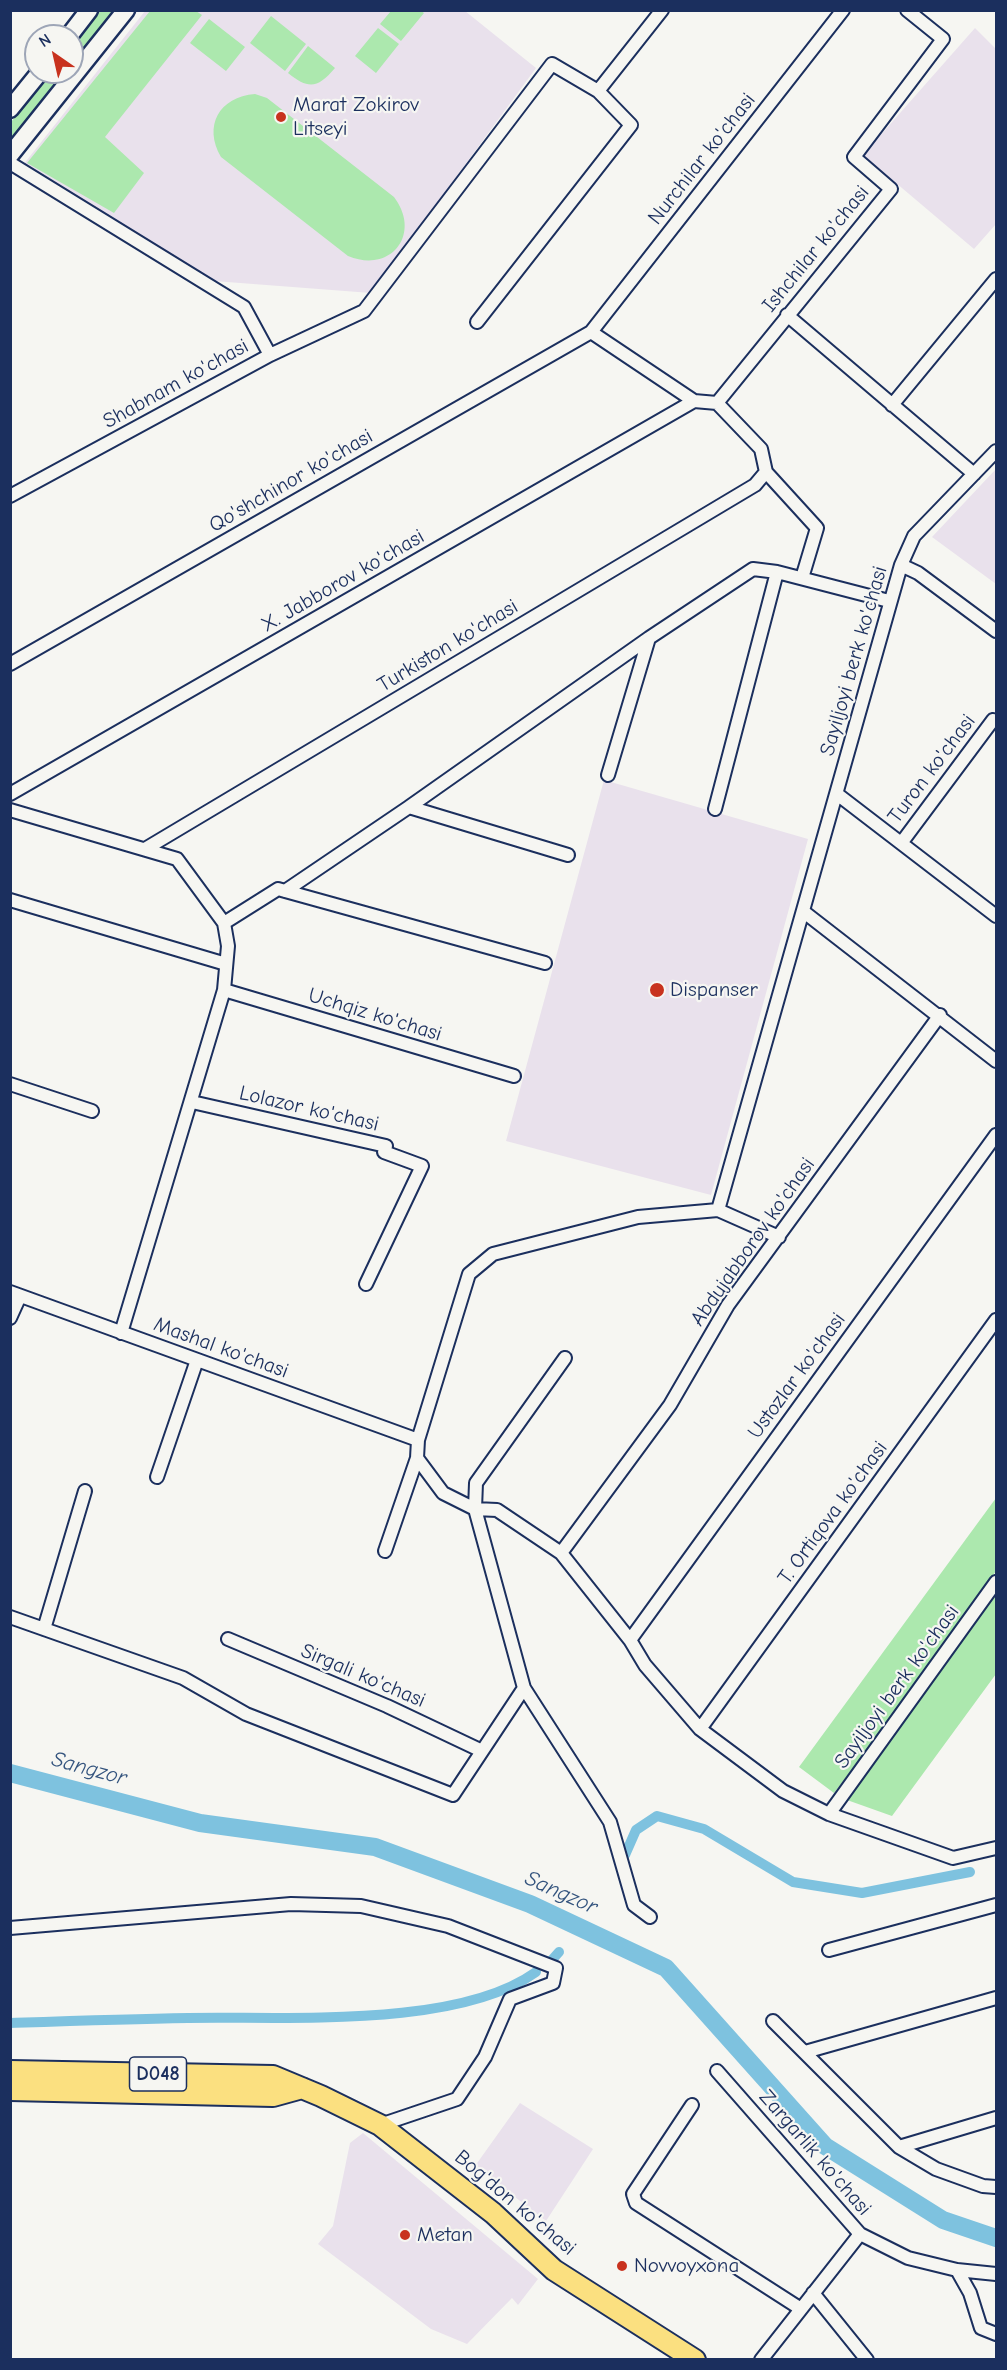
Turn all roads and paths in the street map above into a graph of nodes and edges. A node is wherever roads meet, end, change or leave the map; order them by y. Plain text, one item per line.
1 (89, 10) edge
2 (126, 10) edge
3 (662, 10) edge
4 (843, 10) edge
5 (907, 10) edge
6 (78, 24) edge
7 (30, 84) edge
8 (598, 91) junction
9 (10, 109) edge
10 (10, 155) edge
11 (10, 163) edge
12 (996, 279) edge
13 (787, 315) junction
14 (477, 322) dead end
15 (591, 332) junction
16 (270, 355) junction
17 (694, 401) junction
18 (717, 403) junction
19 (892, 405) junction
20 (996, 451) edge
21 (766, 472) junction
22 (974, 474) junction
23 (10, 496) edge
24 (901, 565) junction
25 (777, 572) junction
26 (801, 578) junction
27 (889, 601) junction
28 (996, 631) edge
29 (649, 638) junction
30 (10, 664) edge
31 (993, 720) dead end
32 (608, 775) dead end
33 (10, 794) edge
34 (837, 794) junction
35 (409, 807) junction
36 (716, 809) dead end
37 (10, 810) edge
38 (902, 842) junction
39 (145, 849) junction
40 (568, 855) dead end
41 (285, 891) junction
42 (10, 900) edge
43 (804, 912) junction
44 (996, 916) edge
45 (224, 923) junction
46 (545, 963) dead end
47 (226, 964) junction
48 (224, 990) junction
49 (940, 1016) junction
50 (996, 1061) edge
51 (514, 1076) dead end
52 (10, 1084) edge
53 (192, 1102) junction
54 (92, 1111) dead end
55 (996, 1135) edge
56 (718, 1210) junction
57 (779, 1237) junction
58 (366, 1284) dead end
59 (15, 1294) edge
60 (10, 1318) edge
61 (996, 1320) edge
62 (122, 1333) junction
63 (565, 1358) dead end
64 (197, 1360) junction
65 (418, 1440) junction
66 (417, 1458) junction
67 (157, 1477) dead end
68 (85, 1491) dead end
69 (475, 1509) junction
70 (385, 1551) dead end
71 (561, 1553) junction
72 (996, 1582) edge
73 (10, 1617) edge
74 (44, 1629) junction
75 (228, 1639) dead end
76 (630, 1640) junction
77 (524, 1688) junction
78 (700, 1728) junction
79 (482, 1751) junction
80 (829, 1814) junction
81 (996, 1848) edge
82 (996, 1905) edge
83 (650, 1917) dead end
84 (10, 1928) edge
85 (829, 1950) dead end
86 (996, 1998) edge
87 (773, 2021) dead end
88 (805, 2052) junction
89 (10, 2071) edge
90 (717, 2071) dead end
91 (302, 2088) junction
92 (10, 2090) edge
93 (692, 2105) dead end
94 (996, 2118) edge
95 (380, 2125) junction
96 (899, 2147) junction
97 (996, 2187) edge
98 (860, 2234) junction
99 (957, 2270) junction
100 (996, 2274) edge
101 (813, 2293) junction
102 (801, 2309) junction
103 (996, 2334) edge
104 (687, 2358) edge
105 (761, 2360) edge
106 (867, 2360) edge

1 - 6 main road
2 - 10 main road
3 - 8 street
4 - 15 street, Nurchilar ko'chasi
5 - 13 street, Ishchilar ko'chasi
7 - 9 main road
8 - 14 street
8 - 16 street, Shabnam ko'chasi
11 - 16 street
12 - 19 street
13 - 18 street, Ishchilar ko'chasi
13 - 19 street
15 - 17 street
15 - 30 street, Qo'shchinor ko'chasi
16 - 23 street, Shabnam ko'chasi
17 - 18 street
17 - 33 street, X. Jabborov ko'chasi
18 - 21 street
19 - 22 street
20 - 22 street, Sayiljoyi berk ko'chasi
21 - 26 street
21 - 39 street, Turkiston ko'chasi
22 - 24 street, Sayiljoyi berk ko'chasi
24 - 27 street, Sayiljoyi berk ko'chasi
24 - 28 street
25 - 26 street
25 - 29 street
25 - 36 street
26 - 27 street
27 - 34 street, Sayiljoyi berk ko'chasi
29 - 32 street
29 - 35 street
31 - 38 street, Turon ko'chasi
34 - 38 street, Turon ko'chasi
34 - 43 street, Sayiljoyi berk ko'chasi
35 - 40 street
35 - 41 street
37 - 39 street
38 - 44 street, Turon ko'chasi
39 - 45 street
41 - 45 street
41 - 46 street
42 - 47 street
43 - 49 street
43 - 56 street, Sayiljoyi berk ko'chasi
45 - 47 street
47 - 48 street
48 - 51 street, Uchqiz ko'chasi
48 - 53 street
49 - 50 street
49 - 57 street, Abdujabborov ko'chasi
52 - 54 street
53 - 58 street, Lolazor ko'chasi
53 - 62 street
55 - 76 street, Ustozlar ko'chasi
56 - 57 street
56 - 65 street
57 - 71 street, Abdujabborov ko'chasi
59 - 60 street
59 - 62 street, Mashal ko'chasi
61 - 78 street, T. Ortiqova ko'chasi
62 - 64 street, Mashal ko'chasi
63 - 69 street
64 - 65 street, Mashal ko'chasi
64 - 67 street
65 - 66 street
66 - 69 street
66 - 70 street
68 - 74 street
69 - 71 street
69 - 77 street
71 - 76 street
72 - 80 street, Sayiljoyi berk ko'chasi
73 - 74 street
74 - 79 street
75 - 79 street, Sirgali ko'chasi
76 - 78 street
77 - 79 street
77 - 83 street
78 - 80 street
80 - 81 street
82 - 85 street
84 - 95 street
86 - 88 street
87 - 88 street
88 - 96 street
89 - 91 main road, D048
90 - 98 street, Zargarlik ko'chasi
91 - 92 main road, D048
91 - 95 main road, Bog'don ko'chasi / D048
93 - 102 street
94 - 96 street
95 - 104 main road, Bog'don ko'chasi / D048
96 - 97 street
98 - 99 street, Zargarlik ko'chasi
98 - 101 street
99 - 100 street, Zargarlik ko'chasi
99 - 103 street
101 - 102 street
101 - 106 street
102 - 105 street

